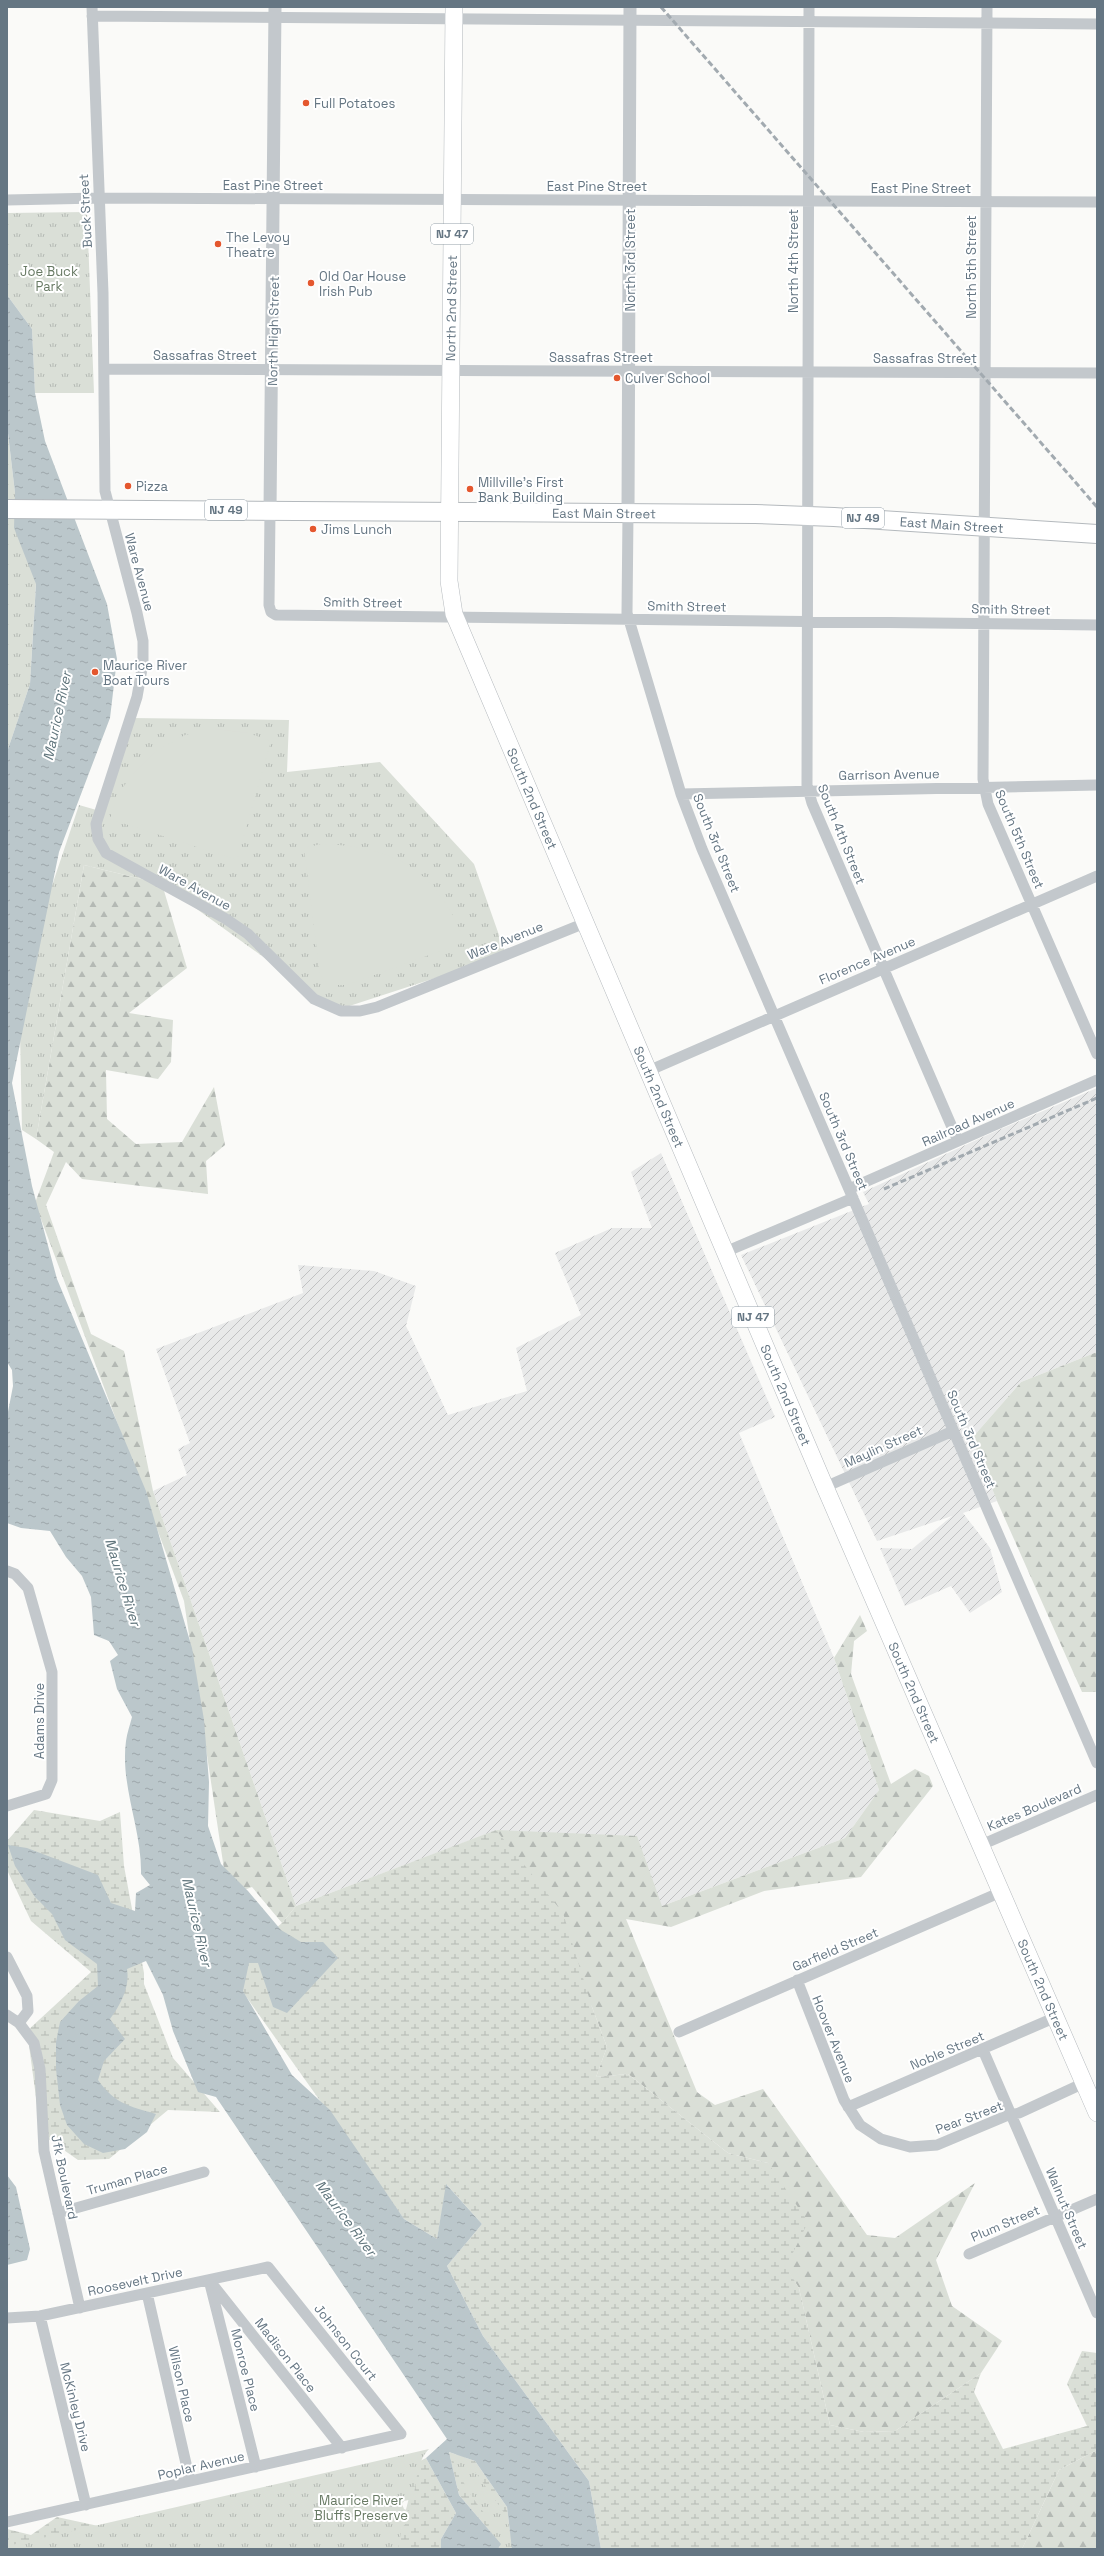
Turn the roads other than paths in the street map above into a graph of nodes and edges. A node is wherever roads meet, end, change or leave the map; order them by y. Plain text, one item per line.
1 (630, 7) edge
2 (810, 7) edge
3 (987, 7) edge
4 (92, 11) edge
5 (276, 12) edge
6 (454, 13) edge
7 (631, 20) junction
8 (809, 22) junction
9 (986, 24) junction
10 (1097, 24) edge
11 (98, 198) junction
12 (274, 199) junction
13 (7, 200) edge
14 (452, 200) junction
15 (631, 200) junction
16 (807, 202) junction
17 (986, 202) junction
18 (1097, 202) edge
19 (104, 369) junction
20 (272, 369) junction
21 (451, 370) junction
22 (630, 371) junction
23 (808, 372) junction
24 (985, 372) junction
25 (1097, 373) edge
26 (7, 509) edge
27 (110, 510) junction
28 (270, 511) junction
29 (450, 512) junction
30 (628, 514) junction
31 (808, 516) junction
32 (984, 526) junction
33 (1097, 534) edge
34 (456, 618) junction
35 (629, 619) junction
36 (807, 621) junction
37 (984, 623) junction
38 (1097, 625) edge
39 (1097, 785) edge
40 (984, 786) junction
41 (808, 790) junction
42 (681, 794) junction
43 (1097, 876) edge
44 (1032, 904) junction
45 (585, 923) junction
46 (884, 968) junction
47 (775, 1015) junction
48 (1097, 1054) edge
49 (648, 1071) junction
50 (1097, 1080) edge
51 (958, 1141) junction
52 (851, 1194) junction
53 (725, 1252) junction
54 (953, 1431) junction
55 (825, 1487) junction
56 (7, 1572) edge
57 (1097, 1763) edge
58 (1097, 1795) edge
59 (7, 1806) edge
60 (981, 1845) junction
61 (1001, 1892) junction
62 (7, 1957) edge
63 (796, 1980) junction
64 (7, 2015) edge
65 (1056, 2017) junction
66 (19, 2023) junction
67 (679, 2032) dead end
68 (983, 2050) junction
69 (1084, 2083) junction
70 (848, 2107) junction
71 (1097, 2113) edge
72 (1012, 2115) junction
73 (204, 2172) dead end
74 (1097, 2199) edge
75 (58, 2213) junction
76 (1055, 2217) junction
77 (969, 2254) dead end
78 (268, 2267) joint
79 (209, 2280) junction
80 (147, 2293) junction
81 (80, 2308) junction
82 (1097, 2313) edge
83 (40, 2316) junction
84 (7, 2318) edge
85 (401, 2434) joint
86 (342, 2448) junction
87 (256, 2467) junction
88 (190, 2482) junction
89 (86, 2505) junction
90 (7, 2522) edge

1 - 7 street, North 3rd Street
2 - 8 street, North 4th Street
3 - 9 street, North 5th Street
4 - 5 street
4 - 11 street, Buck Street
5 - 6 street
5 - 12 street, North High Street
6 - 7 street
6 - 14 main road, North 2nd Street / NJ 47
7 - 8 street
7 - 15 street, North 3rd Street
8 - 9 street
8 - 16 street, North 4th Street
9 - 10 street
9 - 17 street, North 5th Street
11 - 12 street, East Pine Street
11 - 13 street, East Pine Street
11 - 19 street, Buck Street
12 - 14 street, East Pine Street
12 - 20 street, North High Street
14 - 15 street, East Pine Street
14 - 21 main road, North 2nd Street / NJ 47
15 - 16 street, East Pine Street
15 - 22 street, North 3rd Street
16 - 17 street, East Pine Street
16 - 23 street, North 4th Street
17 - 18 street, East Pine Street
17 - 24 street, North 5th Street
19 - 20 street, Sassafras Street
19 - 27 street, Buck Street
20 - 21 street, Sassafras Street
20 - 28 street, North High Street
21 - 22 street, Sassafras Street
21 - 29 main road, North 2nd Street / NJ 47
22 - 23 street, Sassafras Street
22 - 30 street, North 3rd Street
23 - 24 street, Sassafras Street
23 - 31 street, North 4th Street
24 - 25 street, Sassafras Street
24 - 32 street, North 5th Street
26 - 27 highway, NJ 49
27 - 28 highway, East Main Street / NJ 49
27 - 45 street, Ware Avenue
28 - 29 highway, East Main Street / NJ 49
28 - 34 street, Smith Street
29 - 30 highway, East Main Street / NJ 49
29 - 34 main road, South 2nd Street / NJ 47
30 - 31 highway, East Main Street / NJ 49
30 - 35 street, South 3rd Street
31 - 32 highway, East Main Street / NJ 49
31 - 36 street, South 4th Street
32 - 33 highway, East Main Street / NJ 49
32 - 37 street, South 5th Street
34 - 35 street, Smith Street
34 - 45 main road, South 2nd Street / NJ 47
35 - 36 street, Smith Street
35 - 42 street, South 3rd Street
36 - 37 street, Smith Street
36 - 41 street, South 4th Street
37 - 38 street, Smith Street
37 - 40 street, South 5th Street
39 - 40 street, Garrison Avenue
40 - 41 street, Garrison Avenue
40 - 44 street, South 5th Street
41 - 42 street, Garrison Avenue
41 - 46 street, South 4th Street
42 - 47 street, South 3rd Street
43 - 44 street, Florence Avenue
44 - 46 street, Florence Avenue
44 - 48 street, South 5th Street
45 - 49 main road, South 2nd Street / NJ 47
46 - 47 street, Florence Avenue
46 - 51 street, South 4th Street
47 - 49 street, Florence Avenue
47 - 52 street, South 3rd Street
49 - 53 main road, South 2nd Street / NJ 47
50 - 51 street, Railroad Avenue
51 - 52 street, Railroad Avenue
52 - 53 street, Railroad Avenue
52 - 54 street, South 3rd Street
53 - 55 main road, South 2nd Street / NJ 47
54 - 55 street, Maylin Street
54 - 57 street, South 3rd Street
55 - 60 main road, South 2nd Street / NJ 47
56 - 59 street, Adams Drive
58 - 60 street, Kates Boulevard
60 - 61 main road, South 2nd Street / NJ 47
61 - 63 street, Garfield Street
61 - 65 main road, South 2nd Street / NJ 47
62 - 66 street
63 - 67 street, Garfield Street
63 - 70 street, Hoover Avenue
64 - 66 street, Jfk Boulevard
65 - 68 street, Noble Street
65 - 69 main road, South 2nd Street / NJ 47
66 - 75 street, Jfk Boulevard
68 - 70 street, Noble Street
68 - 72 street, Walnut Street
69 - 71 main road, South 2nd Street / NJ 47
69 - 72 street, Pear Street
70 - 72 street, Pear Street
72 - 76 street, Walnut Street
73 - 75 street, Truman Place
74 - 76 street, Plum Street
75 - 81 street, Jfk Boulevard
76 - 77 street, Plum Street
76 - 82 street, Walnut Street
78 - 79 street, Roosevelt Drive
78 - 85 street, Johnson Court
79 - 80 street, Roosevelt Drive
79 - 86 street, Madison Place
79 - 87 street, Monroe Place
80 - 81 street, Roosevelt Drive
80 - 88 street, Wilson Place
81 - 83 street, Roosevelt Drive
83 - 84 street, Roosevelt Drive
83 - 89 street, McKinley Drive
85 - 86 street, Poplar Avenue
86 - 87 street, Poplar Avenue
87 - 88 street, Poplar Avenue
88 - 89 street, Poplar Avenue
89 - 90 street, Poplar Avenue

